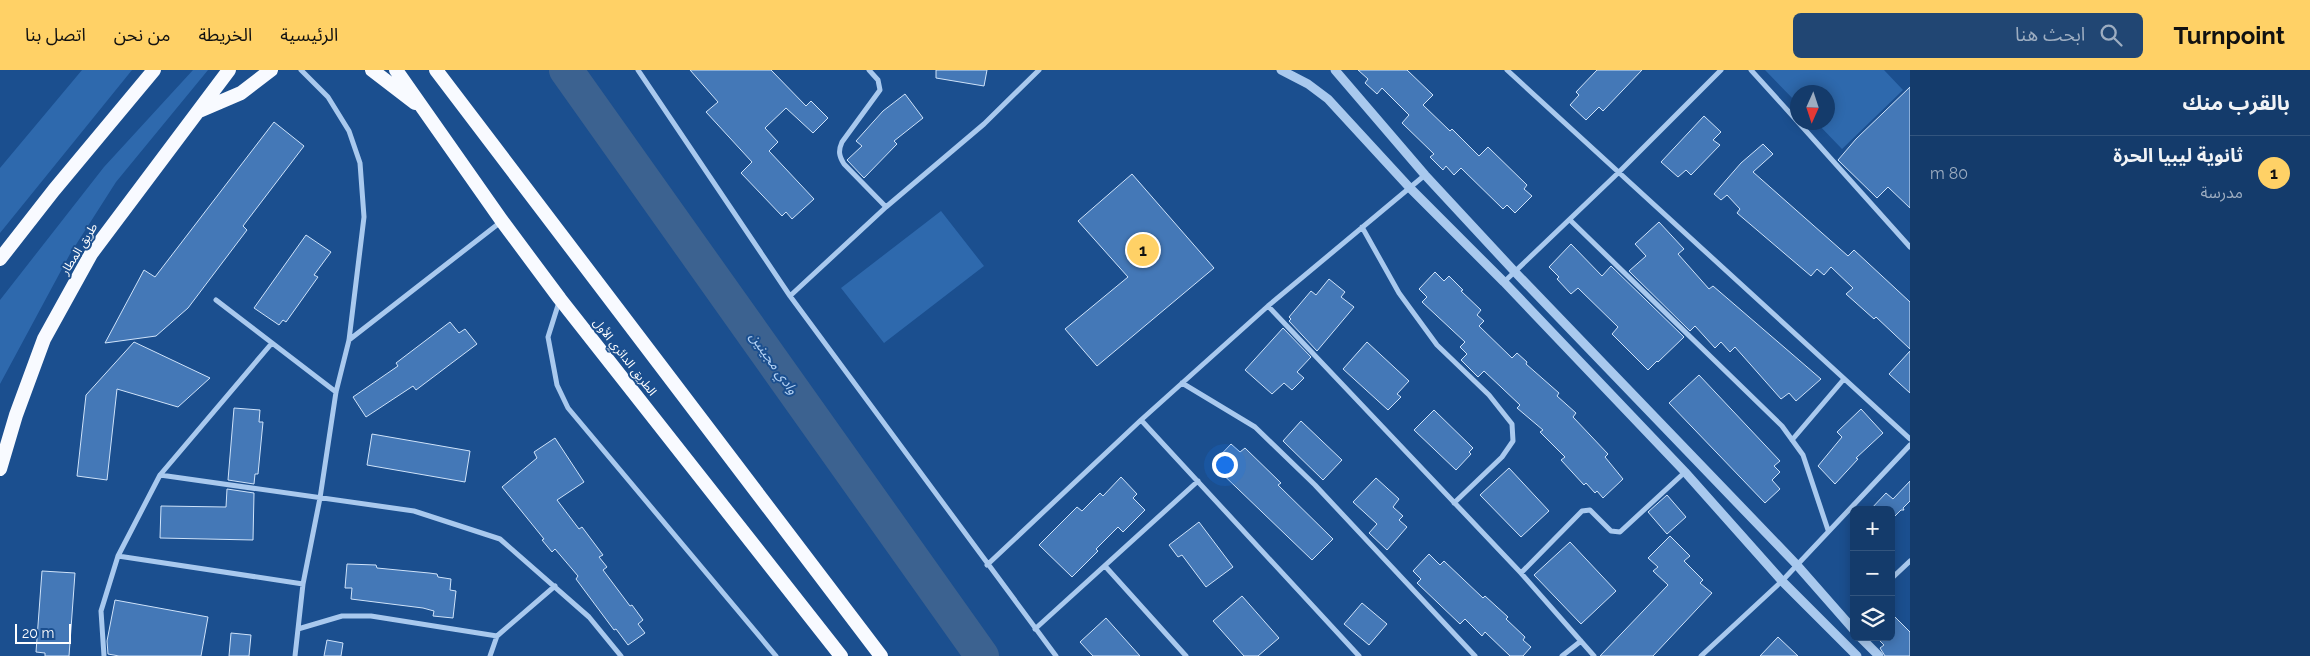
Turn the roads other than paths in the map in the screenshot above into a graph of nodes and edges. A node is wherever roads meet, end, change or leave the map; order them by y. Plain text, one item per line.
1 (154, 70) edge
2 (229, 70) edge
3 (271, 70) edge
4 (300, 70) edge
5 (372, 70) edge
6 (396, 70) edge
7 (436, 70) edge
8 (446, 70) edge
9 (638, 70) edge
10 (868, 70) edge
11 (1039, 70) edge
12 (1282, 70) edge
13 (1335, 70) edge
14 (1507, 70) edge
15 (1721, 70) edge
16 (1751, 70) edge
17 (456, 98) junction
18 (196, 113) junction
19 (1790, 113) edge
20 (428, 114) junction
21 (1805, 130) edge
22 (1618, 174) junction
23 (1425, 175) junction
24 (1409, 187) junction
25 (886, 207) junction
26 (1570, 220) junction
27 (502, 221) junction
28 (1362, 227) junction
29 (1910, 247) edge
30 (0, 259) edge
31 (1515, 272) junction
32 (1504, 282) junction
33 (790, 296) junction
34 (560, 299) junction
35 (216, 300) dead end
36 (1268, 306) junction
37 (349, 340) junction
38 (272, 343) junction
39 (1844, 379) junction
40 (1182, 383) junction
41 (336, 392) junction
42 (1141, 420) junction
43 (1910, 439) edge
44 (1792, 440) junction
45 (1910, 445) edge
46 (0, 469) edge
47 (1685, 472) junction
48 (160, 475) junction
49 (1198, 481) junction
50 (320, 498) junction
51 (1454, 503) junction
52 (1828, 530) junction
53 (118, 556) junction
54 (1910, 561) edge
55 (1796, 564) junction
56 (987, 565) junction
57 (1105, 566) junction
58 (1520, 573) junction
59 (1895, 576) edge
60 (1782, 581) junction
61 (303, 584) junction
62 (555, 586) junction
63 (1850, 622) edge
64 (298, 629) junction
65 (1035, 629) junction
66 (497, 636) junction
67 (1580, 641) junction
68 (1864, 641) edge
69 (104, 656) edge
70 (294, 656) edge
71 (490, 656) edge
72 (621, 656) edge
73 (776, 656) edge
74 (841, 656) edge
75 (881, 656) edge
76 (1056, 656) edge
77 (1186, 656) edge
78 (1359, 656) edge
79 (1475, 656) edge
80 (1562, 656) edge
81 (1594, 656) edge
82 (1701, 656) edge
83 (1857, 656) edge
84 (1878, 656) edge

1 - 30 highway
2 - 18 highway, طريق المطار
3 - 18 highway
4 - 37 street
5 - 20 highway
6 - 20 highway, الطريق الدائري الأول
7 - 17 highway, الطريق الدائري الأول
8 - 17 highway
9 - 33 street
10 - 25 street
11 - 25 street
12 - 24 street
13 - 23 street
14 - 22 street
15 - 22 street
16 - 19 street
17 - 75 highway, الطريق الدائري الأول
18 - 46 highway, طريق المطار
20 - 27 highway, الطريق الدائري الأول
21 - 29 street
22 - 26 street
22 - 39 street
23 - 24 street
23 - 31 street
24 - 28 street
24 - 32 street
25 - 33 street
26 - 31 street
26 - 44 street
27 - 34 highway, الطريق الدائري الأول
27 - 37 street
28 - 36 street
28 - 51 street
31 - 32 street
31 - 55 street
32 - 47 street
33 - 56 street
34 - 73 street
34 - 74 highway, الطريق الدائري الأول
35 - 38 street
36 - 40 street
36 - 51 street
37 - 41 street
38 - 41 street
38 - 48 street
39 - 43 street
39 - 44 street
40 - 42 street
40 - 79 street
41 - 50 street
42 - 49 street
42 - 56 street
44 - 52 street
45 - 52 street
47 - 58 street
47 - 60 street
48 - 50 street
48 - 53 street
49 - 57 street
49 - 78 street
50 - 61 street
50 - 62 street
51 - 58 street
52 - 55 street
53 - 61 street
53 - 69 street
54 - 59 street
55 - 60 street
55 - 63 street
56 - 65 street
57 - 65 street
57 - 77 street
58 - 67 street
60 - 82 street
60 - 83 street
61 - 64 street
62 - 66 street
62 - 72 street
64 - 66 street
64 - 70 street
65 - 76 street
66 - 71 street
67 - 80 street
67 - 81 street
68 - 84 street

